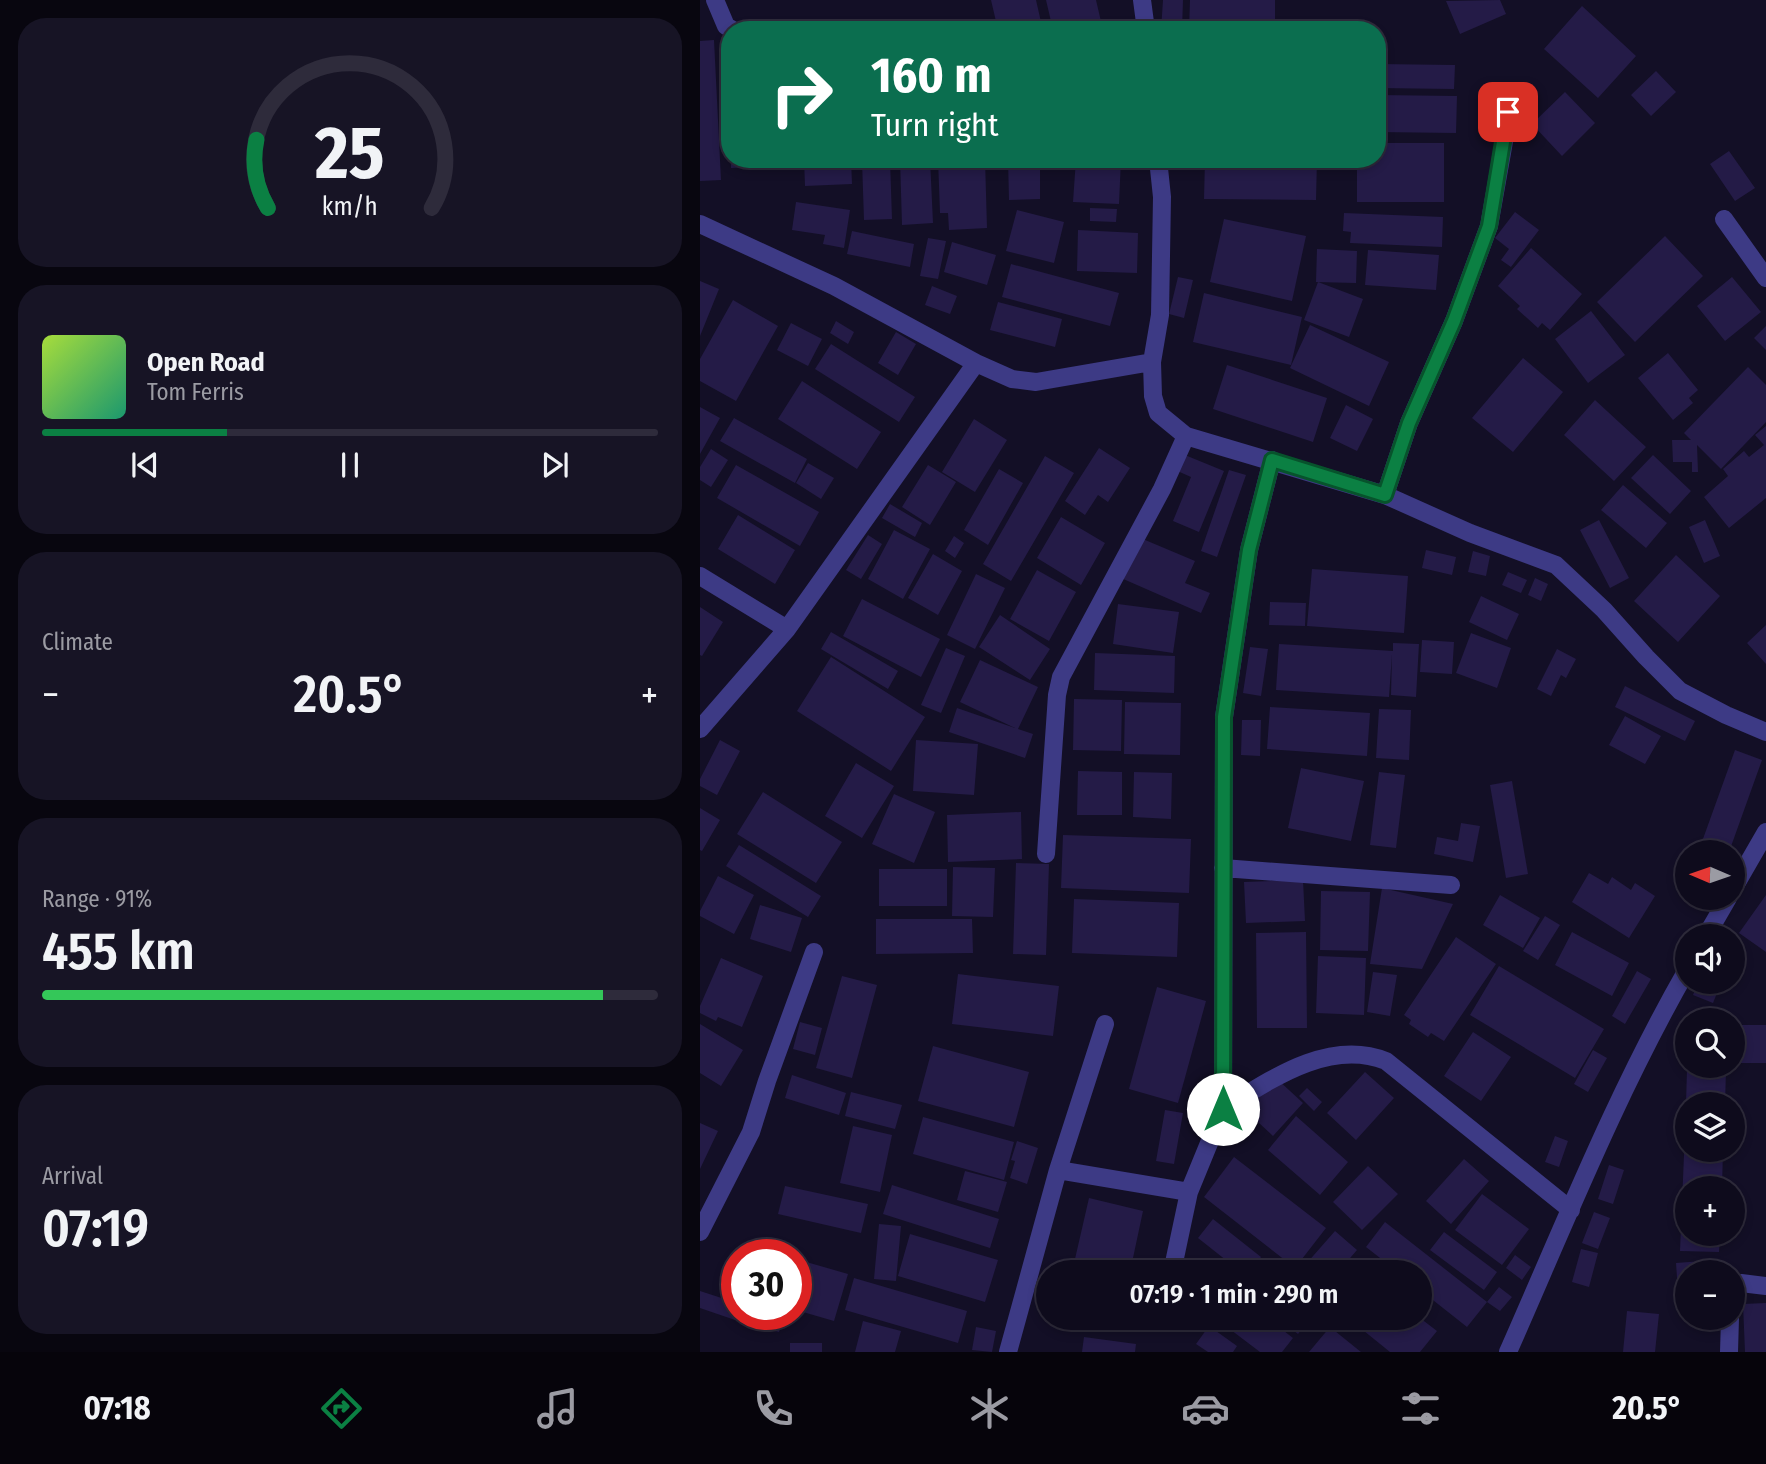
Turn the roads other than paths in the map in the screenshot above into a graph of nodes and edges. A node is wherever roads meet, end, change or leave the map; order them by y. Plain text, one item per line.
1 (715, 0) edge
2 (1142, 0) edge
3 (724, 21) edge
4 (1145, 21) edge
5 (1513, 91) dead end
6 (1159, 168) edge
7 (1724, 219) dead end
8 (700, 224) edge
9 (1766, 278) edge
10 (1152, 362) junction
11 (976, 363) junction
12 (1186, 436) junction
13 (1272, 460) junction
14 (1385, 495) junction
15 (700, 576) edge
16 (787, 629) junction
17 (700, 729) edge
18 (1766, 732) edge
19 (1766, 832) edge
20 (1046, 854) dead end
21 (1223, 868) junction
22 (1745, 868) edge
23 (1451, 884) dead end
24 (814, 952) dead end
25 (1675, 991) edge
26 (1105, 1024) dead end
27 (1223, 1109) junction
28 (1058, 1170) junction
29 (1189, 1192) junction
30 (1571, 1210) junction
31 (700, 1232) edge
32 (1175, 1260) edge
33 (1745, 1283) edge
34 (1766, 1286) edge
35 (1730, 1330) edge
36 (1008, 1352) edge
37 (1508, 1352) edge
38 (1729, 1352) edge

1 - 3 street
2 - 4 street
5 - 14 street
6 - 10 street
7 - 9 street
8 - 11 street
10 - 11 street
10 - 12 street
11 - 16 street
12 - 13 street
12 - 20 street
13 - 14 street
13 - 21 street
14 - 18 street
15 - 16 street
16 - 17 street
19 - 22 street
21 - 23 street
21 - 27 street
24 - 31 street
25 - 30 street
26 - 28 street
27 - 29 street
27 - 30 street
28 - 29 street
28 - 36 street
29 - 32 street
30 - 37 street
33 - 34 street
35 - 38 street

